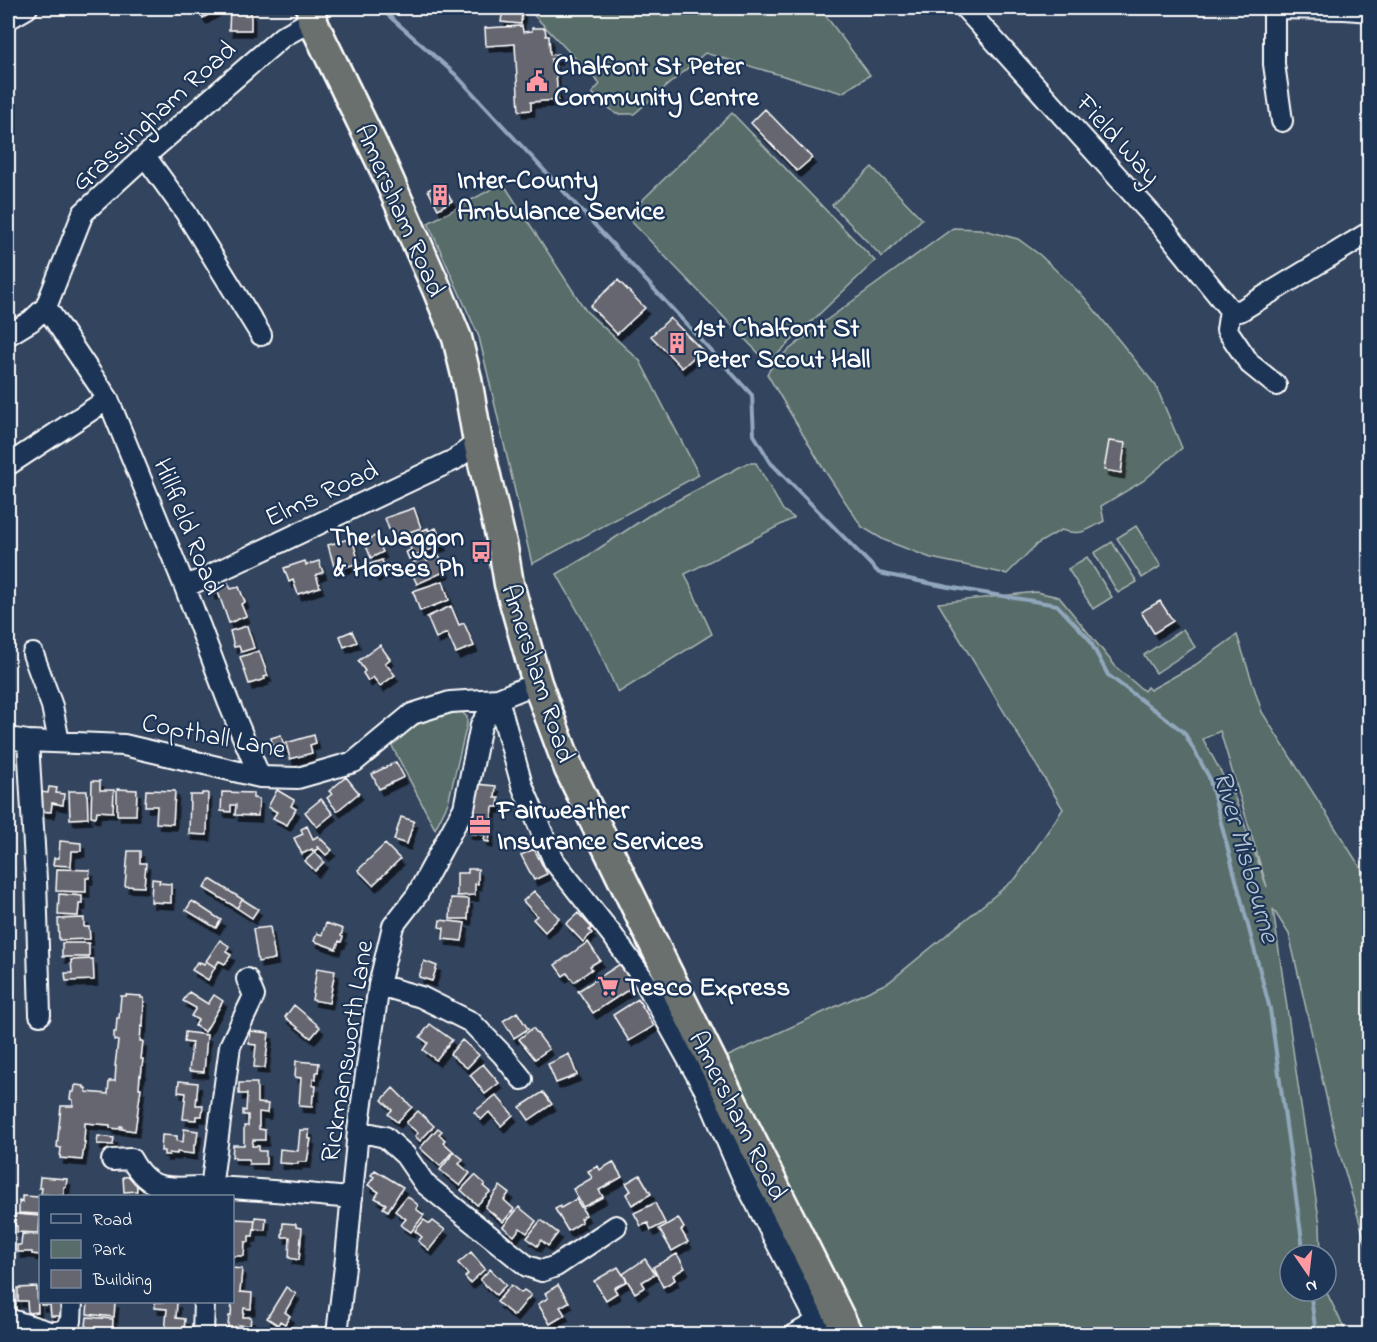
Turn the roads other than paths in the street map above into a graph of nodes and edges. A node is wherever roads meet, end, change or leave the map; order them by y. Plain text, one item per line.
1 (27, 8) edge
2 (966, 8) edge
3 (1273, 8) edge
4 (1370, 11) edge
5 (307, 12) edge
6 (8, 19) edge
7 (1282, 121) dead end
8 (146, 156) junction
9 (1370, 232) edge
10 (46, 307) junction
11 (1230, 310) junction
12 (261, 335) dead end
13 (8, 336) edge
14 (1276, 385) dead end
15 (108, 399) junction
16 (478, 442) junction
17 (8, 465) edge
18 (185, 587) junction
19 (33, 654) dead end
20 (537, 683) junction
21 (498, 699) junction
22 (8, 738) edge
23 (28, 741) junction
24 (59, 742) junction
25 (260, 777) junction
26 (247, 979) dead end
27 (379, 985) junction
28 (40, 1015) dead end
29 (522, 1079) dead end
30 (358, 1131) junction
31 (112, 1160) dead end
32 (210, 1192) edge
33 (352, 1198) junction
34 (616, 1226) dead end
35 (72, 1303) edge
36 (204, 1303) edge
37 (8, 1318) edge
38 (834, 1322) edge
39 (53, 1334) edge
40 (203, 1335) edge
41 (337, 1335) edge
42 (796, 1335) edge

1 - 6 street
2 - 11 street, Field Way
3 - 4 street
3 - 7 street
5 - 8 street, Grassingham Road
5 - 16 highway, Amersham Road
8 - 10 street, Grassingham Road
8 - 12 street
9 - 11 street
10 - 13 street
10 - 15 street, Hillfield Road
11 - 14 street
15 - 17 street
15 - 18 street, Hillfield Road
16 - 18 street, Elms Road
16 - 20 highway, Amersham Road
18 - 25 street, Hillfield Road
19 - 24 street
20 - 21 street
20 - 38 highway, Amersham Road
21 - 25 street, Copthall Lane
21 - 27 street, Rickmansworth Lane
21 - 38 street
22 - 23 street, Copthall Lane
23 - 24 street, Copthall Lane
23 - 28 street
24 - 25 street, Copthall Lane
26 - 32 street
27 - 29 street
27 - 30 street, Rickmansworth Lane
30 - 33 street, Rickmansworth Lane
30 - 34 street
31 - 32 street
32 - 33 street
33 - 41 street, Rickmansworth Lane
35 - 39 street
36 - 40 street
37 - 39 street
38 - 42 street

